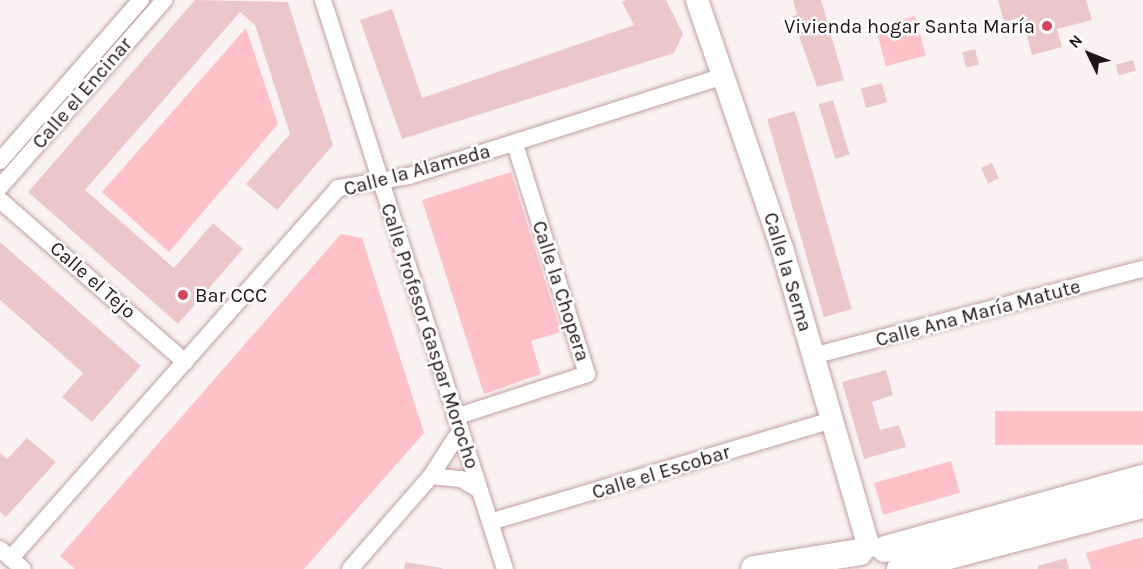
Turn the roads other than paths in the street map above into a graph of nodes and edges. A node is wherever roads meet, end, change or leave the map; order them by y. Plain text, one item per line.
1 (141, 0) edge
2 (164, 0) edge
3 (323, 0) edge
4 (697, 0) edge
5 (725, 76) junction
6 (515, 144) junction
7 (0, 161) edge
8 (380, 180) junction
9 (0, 187) edge
10 (0, 200) edge
11 (1143, 269) edge
12 (813, 356) junction
13 (185, 362) junction
14 (832, 420) junction
15 (457, 424) junction
16 (431, 476) junction
17 (1143, 478) edge
18 (479, 490) junction
19 (1143, 505) edge
20 (490, 522) junction
21 (11, 559) edge
22 (877, 559) edge
23 (350, 569) edge
24 (505, 569) edge
25 (754, 569) edge

1 - 7 street, Calle el Encinar
2 - 9 street, Calle el Encinar
3 - 8 street, Calle Profesor Gaspar Morocho
4 - 5 street, Calle la Serna
5 - 6 street, Calle la Alameda
5 - 12 street, Calle la Serna
6 - 8 street, Calle la Alameda
6 - 15 street, Calle la Chopera
8 - 13 street, Calle la Alameda
8 - 15 street, Calle Profesor Gaspar Morocho
10 - 13 street, Calle el Tejo
11 - 12 street, Calle Ana María Matute
12 - 14 street, Calle la Serna
13 - 21 street, Calle la Alameda
14 - 20 street, Calle el Escobar
14 - 22 street, Calle la Serna
15 - 16 street
15 - 18 street, Calle Profesor Gaspar Morocho
16 - 18 street
16 - 23 street
17 - 22 main road
18 - 20 street, Calle Profesor Gaspar Morocho
19 - 22 main road
20 - 24 street, Calle Profesor Gaspar Morocho
22 - 25 main road

